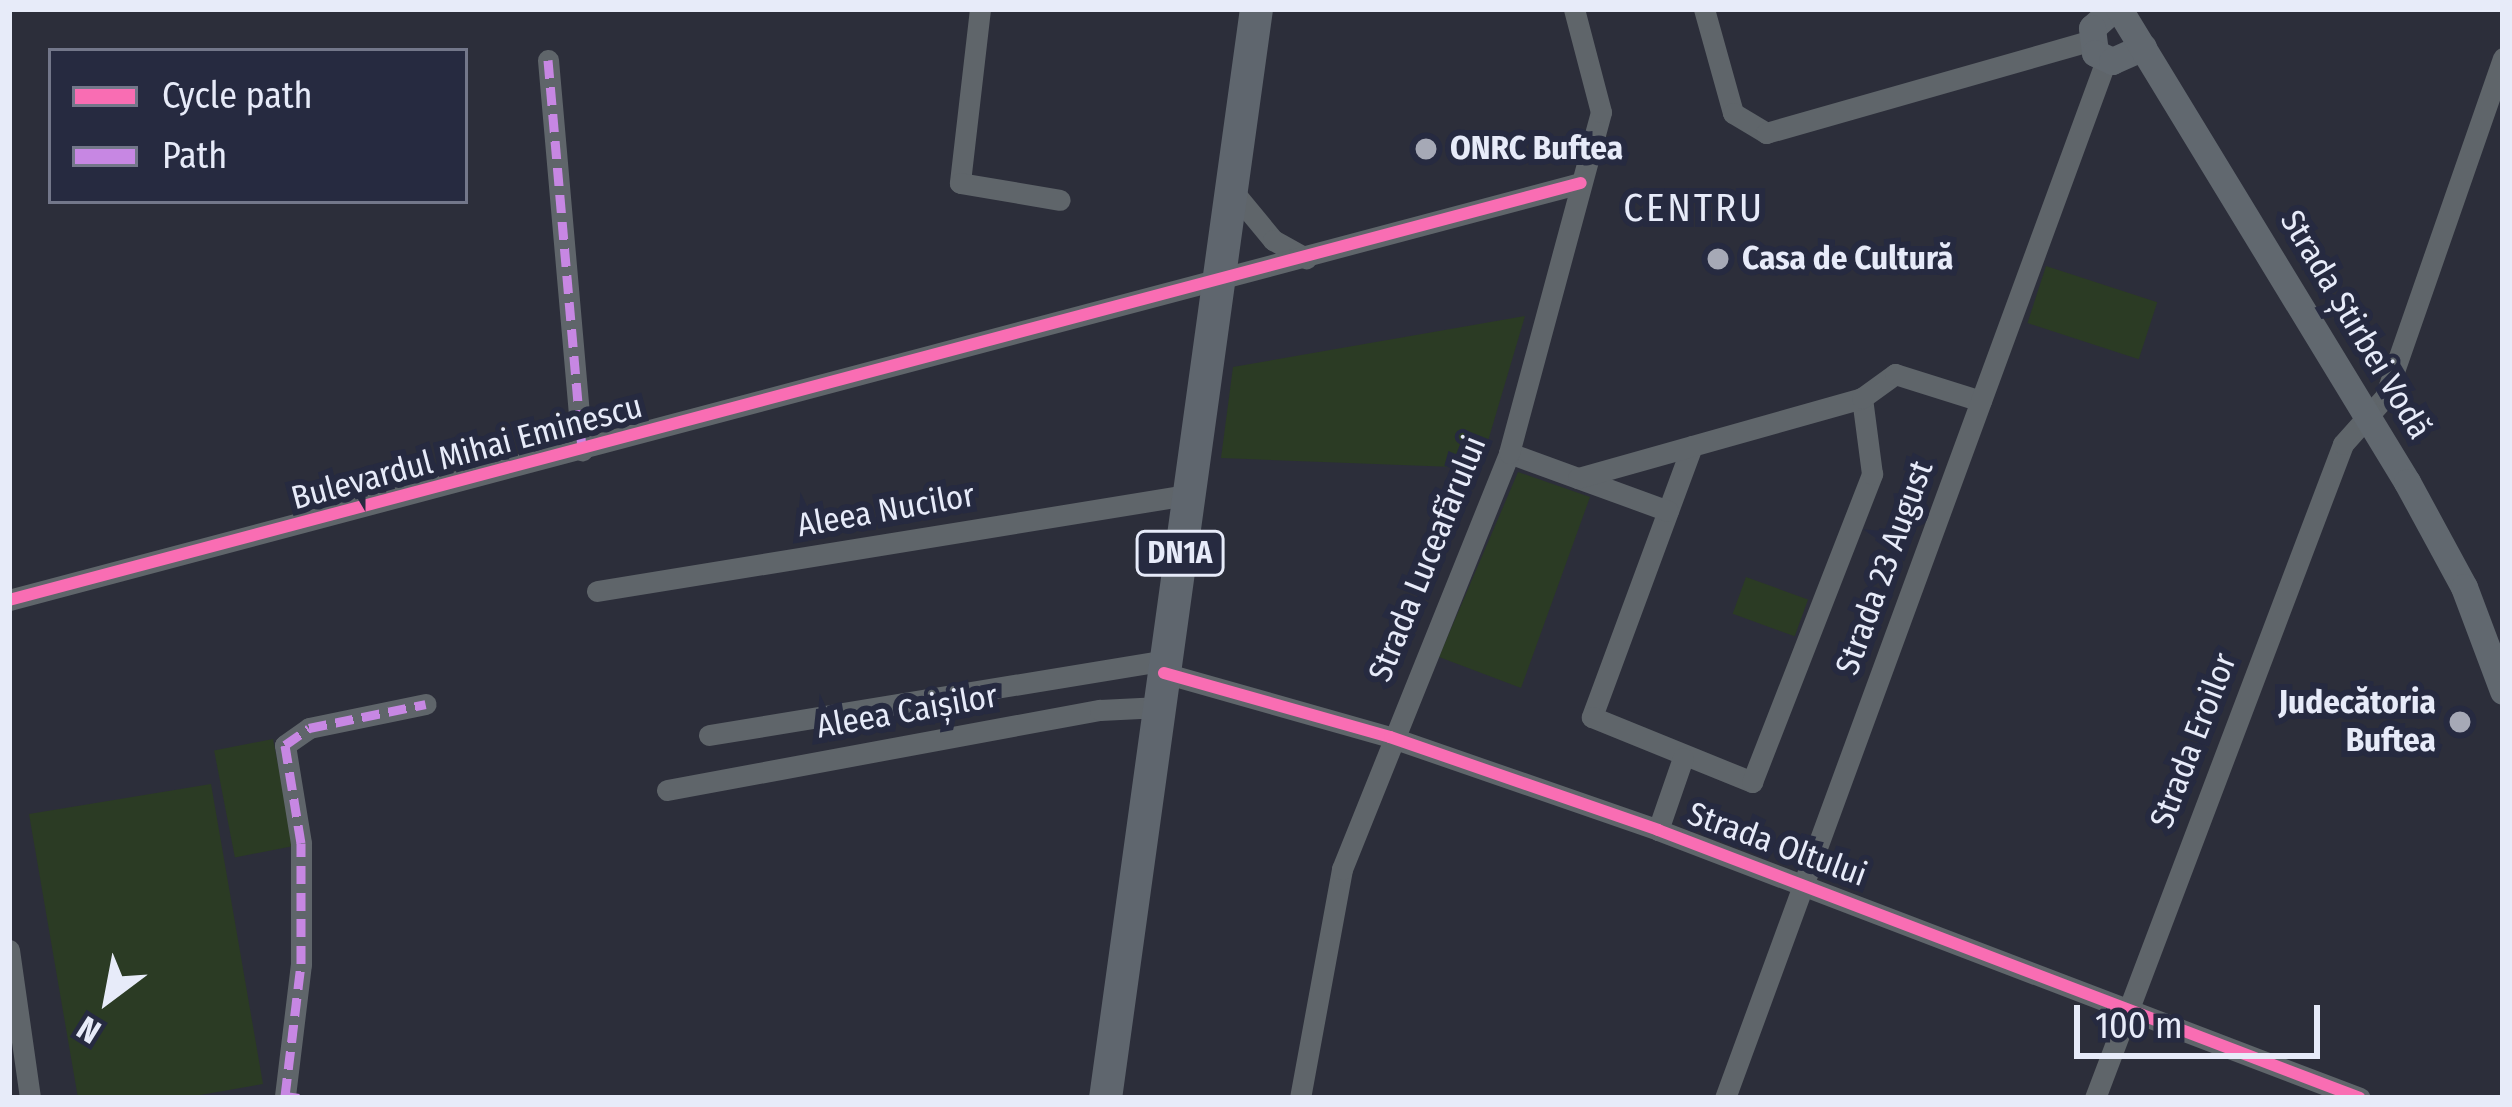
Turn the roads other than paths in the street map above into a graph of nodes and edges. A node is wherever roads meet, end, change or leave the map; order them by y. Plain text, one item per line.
1 (980, 9) edge
2 (1256, 9) edge
3 (1574, 9) edge
4 (1704, 9) edge
5 (2116, 9) edge
6 (2143, 47) junction
7 (2098, 51) junction
8 (2503, 58) edge
9 (548, 60) dead end
10 (1581, 183) junction
11 (1232, 189) junction
12 (1060, 200) dead end
13 (1306, 257) junction
14 (1216, 285) junction
15 (1862, 398) junction
16 (1981, 401) junction
17 (2370, 418) junction
18 (1692, 446) junction
19 (583, 451) junction
20 (1509, 453) junction
21 (1578, 478) junction
22 (1187, 495) junction
23 (1668, 511) junction
24 (597, 591) dead end
25 (9, 600) edge
26 (1163, 680) junction
27 (2503, 691) edge
28 (426, 704) dead end
29 (709, 734) dead end
30 (1390, 737) junction
31 (1683, 758) junction
32 (667, 790) dead end
33 (1658, 830) junction
34 (1804, 883) junction
35 (9, 950) edge
36 (2130, 1005) junction
37 (14, 1023) edge
38 (286, 1097) edge
39 (29, 1098) edge
40 (1105, 1098) edge
41 (1300, 1098) edge
42 (1725, 1098) edge
43 (2095, 1098) edge
44 (2360, 1098) edge

1 - 12 street
2 - 11 main road, DN1A
3 - 10 street, Strada Luceafărului
4 - 7 street
5 - 6 street, Strada Știrbei Vodă
5 - 7 street
6 - 7 street
6 - 17 street, Strada Știrbei Vodă
7 - 16 street, Strada 23 August
8 - 17 street, Strada Eroilor
9 - 19 street
10 - 13 street, Bulevardul Mihai Eminescu
10 - 20 street, Strada Luceafărului
11 - 13 street
11 - 14 main road, DN1A
13 - 14 street, Bulevardul Mihai Eminescu
14 - 19 street, Bulevardul Mihai Eminescu
14 - 22 main road, DN1A
15 - 16 street
15 - 18 street
15 - 31 street, Strada Oltului
16 - 34 street, Strada 23 August
17 - 27 street, Strada Știrbei Vodă
17 - 36 street, Strada Eroilor
18 - 21 street
18 - 23 street
19 - 25 street, Bulevardul Mihai Eminescu
20 - 21 street
20 - 30 street, Strada Luceafărului
21 - 23 street
22 - 24 street, Aleea Nucilor
22 - 26 main road, DN1A
23 - 31 street, Strada Oltului
26 - 29 street
26 - 30 street, Strada Oltului
26 - 32 street, Aleea Caișilor
26 - 40 main road, DN1A
28 - 38 street
30 - 33 street, Strada Oltului
30 - 41 street, Strada Luceafărului
31 - 33 street, Strada Oltului
33 - 34 street, Strada Oltului
34 - 36 street, Strada Oltului
34 - 42 street, Strada 23 August
35 - 37 street
36 - 43 street, Strada Eroilor
36 - 44 street, Strada Oltului
37 - 39 street

